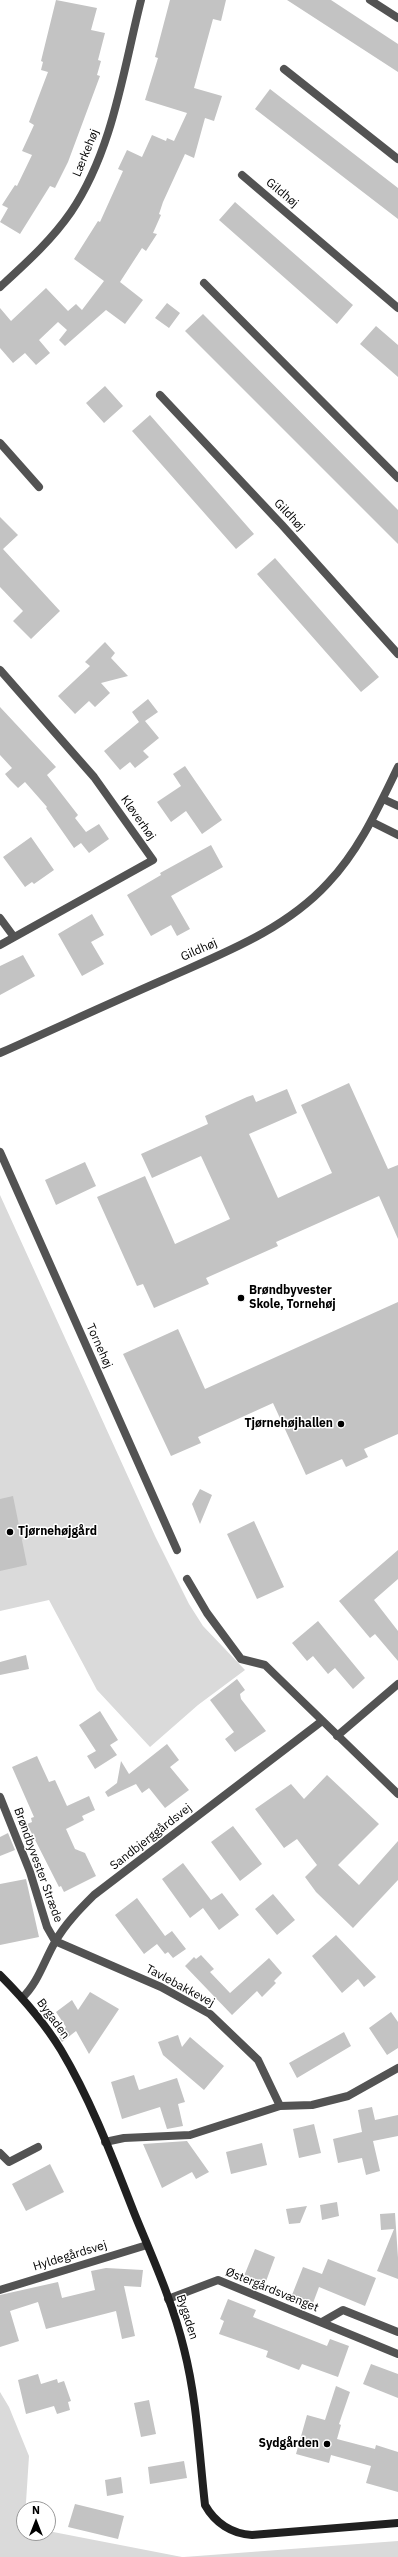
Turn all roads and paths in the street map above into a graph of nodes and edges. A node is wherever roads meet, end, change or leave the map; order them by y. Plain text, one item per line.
1 (141, 0) edge
2 (370, 0) edge
3 (398, 18) edge
4 (284, 69) dead end
5 (398, 160) edge
6 (242, 175) dead end
7 (204, 284) dead end
8 (0, 287) edge
9 (398, 308) edge
10 (160, 395) dead end
11 (0, 443) edge
12 (398, 478) edge
13 (39, 487) dead end
14 (398, 654) edge
15 (0, 670) edge
16 (398, 767) edge
17 (383, 799) junction
18 (398, 806) edge
19 (372, 822) junction
20 (398, 834) edge
21 (0, 918) edge
22 (14, 937) junction
23 (0, 945) edge
24 (0, 1053) edge
25 (0, 1152) edge
26 (177, 1550) dead end
27 (187, 1579) dead end
28 (398, 1684) edge
29 (322, 1721) junction
30 (337, 1736) junction
31 (398, 1794) edge
32 (0, 1797) edge
33 (55, 1941) junction
34 (0, 1975) edge
35 (22, 1998) junction
36 (398, 2068) edge
37 (280, 2106) junction
38 (105, 2142) junction
39 (38, 2146) dead end
40 (0, 2153) edge
41 (147, 2245) junction
42 (0, 2290) edge
43 (168, 2299) junction
44 (322, 2322) junction
45 (398, 2332) edge
46 (398, 2354) edge
47 (398, 2523) edge

1 - 8 street, Lærkehøj
2 - 3 street
4 - 5 street
6 - 9 street, Gildhøj
7 - 12 street
10 - 14 street, Gildhøj
11 - 13 street
15 - 22 street, Kløverhøj
16 - 17 street, Gildhøj
17 - 18 street
17 - 19 street, Gildhøj
19 - 20 street
19 - 24 street, Gildhøj
21 - 22 street
22 - 23 street, Kløverhøj
25 - 26 street, Tornehøj
27 - 29 street
28 - 30 street
29 - 30 street
29 - 33 street, Sandbjerggårdsvej
30 - 31 street
32 - 33 street, Brøndbyvester Stræde
33 - 35 street, Sandbjerggårdsvej
33 - 37 street, Tavlebakkevej
34 - 35 street, Bygaden
35 - 38 street, Bygaden
36 - 37 street
37 - 38 street
38 - 41 street, Bygaden
39 - 40 street
41 - 42 street, Hyldegårdsvej
41 - 43 street, Bygaden
43 - 44 street, Østergårdsvænget
43 - 47 street, Bygaden
44 - 45 street, Østergårdsvænget
44 - 46 street, Østergårdsvænget

